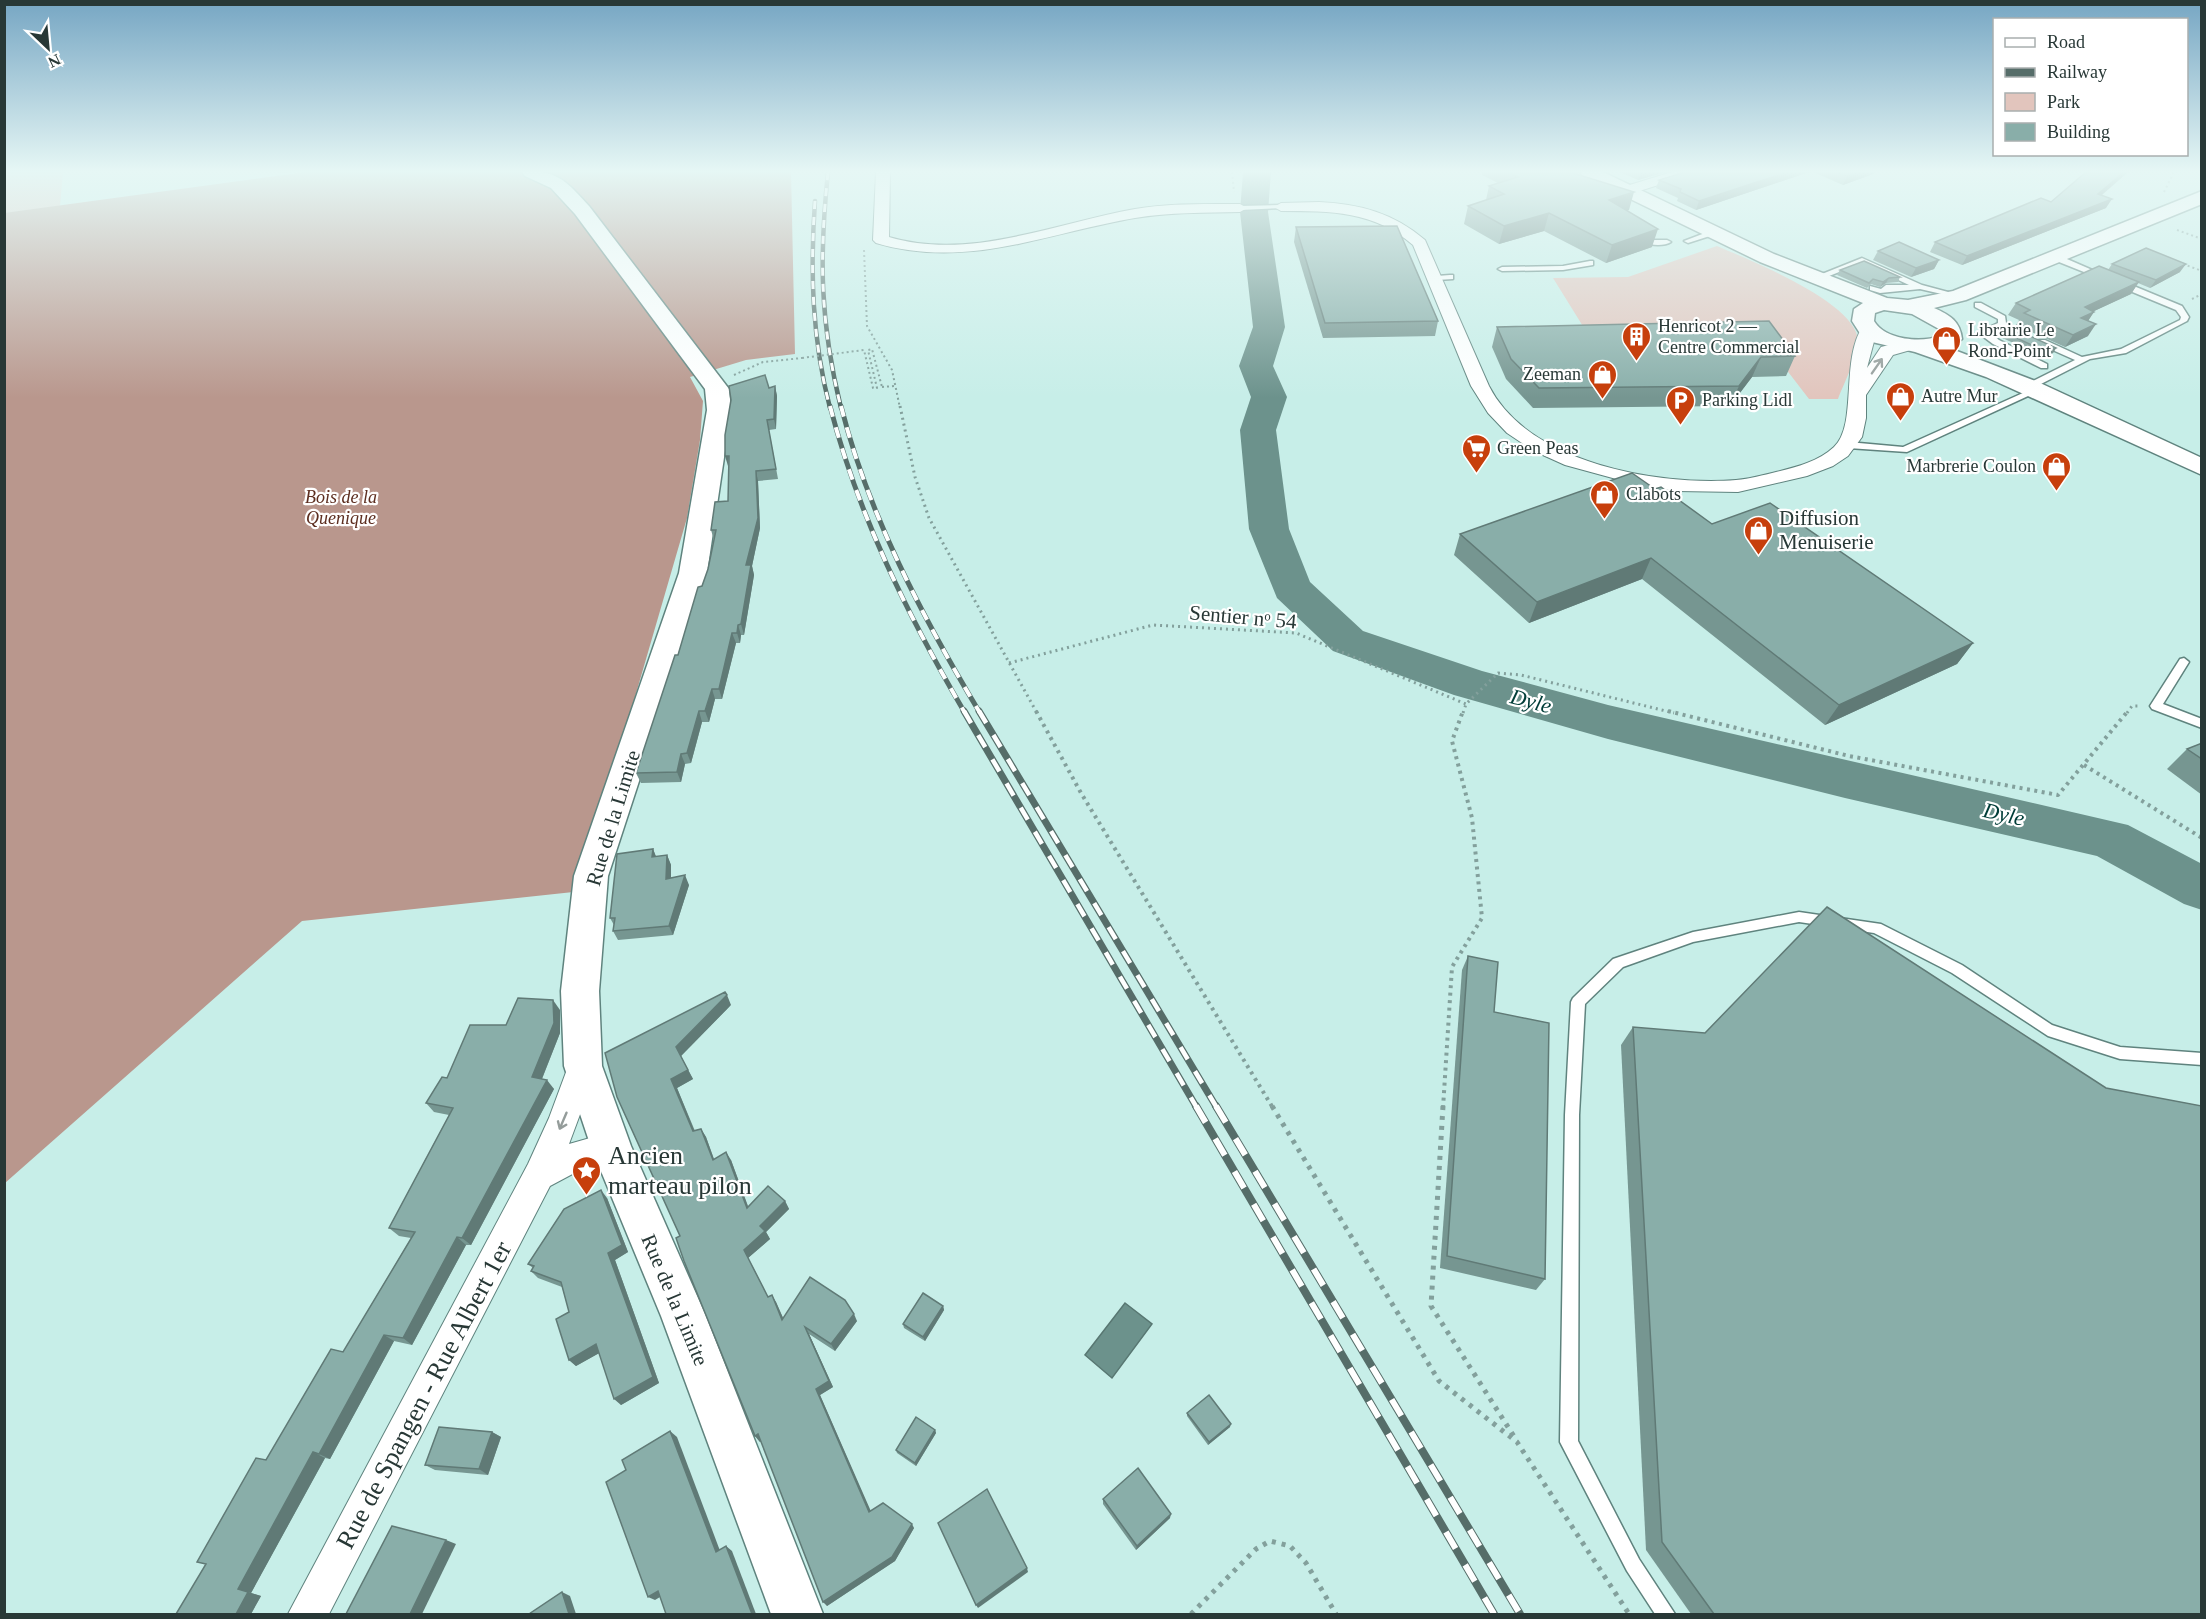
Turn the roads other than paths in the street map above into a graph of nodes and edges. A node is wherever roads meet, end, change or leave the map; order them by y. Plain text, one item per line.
1 (610, 248) edge
2 (902, 248) edge
3 (940, 248) edge
4 (1423, 248) edge
5 (1745, 248) edge
6 (2081, 248) edge
7 (1767, 258) junction
8 (2056, 258) junction
9 (1590, 262) dead end
10 (1502, 269) dead end
11 (1844, 270) junction
12 (1886, 289) junction
13 (1915, 297) junction
14 (1968, 301) junction
15 (1865, 323) junction
16 (2002, 324) junction
17 (1951, 330) junction
18 (2017, 345) edge
19 (1916, 346) junction
20 (2008, 349) junction
21 (2035, 353) edge
22 (2026, 358) junction
23 (2082, 360) junction
24 (2041, 372) junction
25 (1856, 399) junction
26 (1848, 445) junction
27 (2202, 468) edge
28 (2184, 662) dead end
29 (2202, 724) edge
30 (2202, 1059) edge
31 (583, 1066) junction
32 (611, 1147) junction
33 (539, 1175) junction
34 (308, 1614) edge
35 (797, 1614) edge
36 (1666, 1614) edge

1 - 31 main road, Rue de la Limite
2 - 3 street
4 - 26 street
5 - 7 main road
6 - 8 main road
7 - 11 main road
7 - 15 main road
8 - 14 main road
8 - 23 lane
9 - 10 lane
11 - 12 main road
11 - 13 lane
12 - 13 main road
12 - 15 main road
13 - 14 main road
13 - 17 main road
14 - 16 lane
14 - 17 main road
15 - 19 main road
15 - 25 street
16 - 20 lane
16 - 23 lane
17 - 19 main road
17 - 24 main road
18 - 20 lane
19 - 24 main road
25 -> 19 street
20 - 22 lane
21 - 22 lane
22 - 24 lane
23 - 24 lane
24 - 26 lane
24 - 27 main road
25 - 26 street
28 - 29 lane
30 - 36 lane
31 - 32 main road, Rue de la Limite
31 -> 33 street, Rue de Spangen - Rue Albert 1er
32 - 33 street
32 - 35 main road, Rue de la Limite
33 - 34 street, Rue de Spangen - Rue Albert 1er

